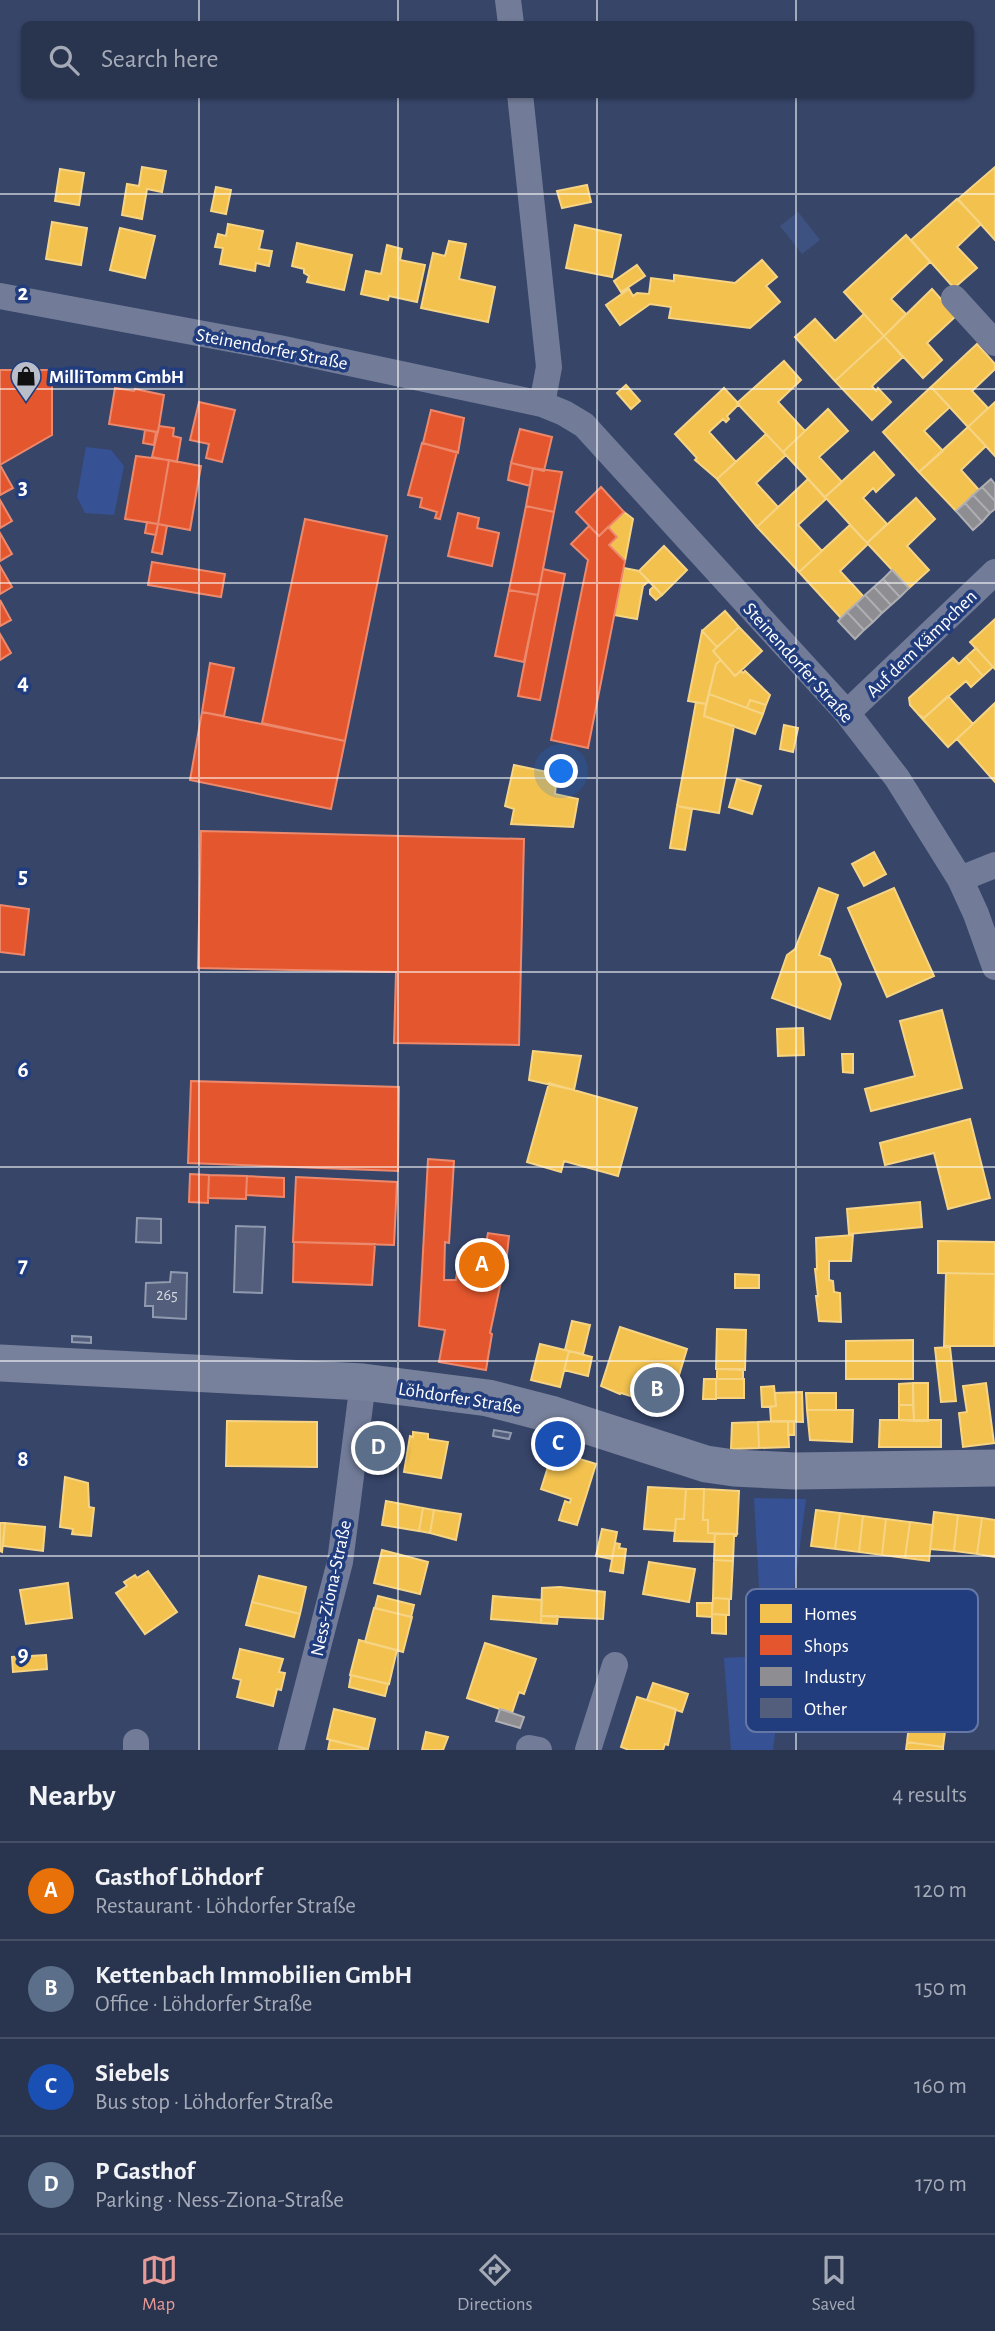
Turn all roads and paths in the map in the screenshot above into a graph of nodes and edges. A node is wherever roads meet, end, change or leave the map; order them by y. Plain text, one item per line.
1 (508, 0) edge
2 (511, 21) edge
3 (520, 98) edge
4 (0, 296) edge
5 (954, 298) dead end
6 (995, 344) edge
7 (542, 404) junction
8 (995, 572) edge
9 (847, 713) junction
10 (995, 865) edge
11 (960, 879) junction
12 (995, 967) edge
13 (0, 1363) edge
14 (363, 1382) junction
15 (995, 1468) edge
16 (615, 1665) dead end
17 (291, 1750) edge
18 (588, 1750) edge

1 - 2 street
3 - 7 street
4 - 7 street, Steinendorfer Straße
5 - 6 street
7 - 9 street, Steinendorfer Straße
8 - 9 street, Auf dem Kämpchen
9 - 11 street, Steinendorfer Straße
10 - 11 street
11 - 12 street, Steinendorfer Straße
13 - 14 main road, Löhdorfer Straße
14 - 15 main road, Löhdorfer Straße
14 - 17 street, Ness-Ziona-Straße
16 - 18 street

